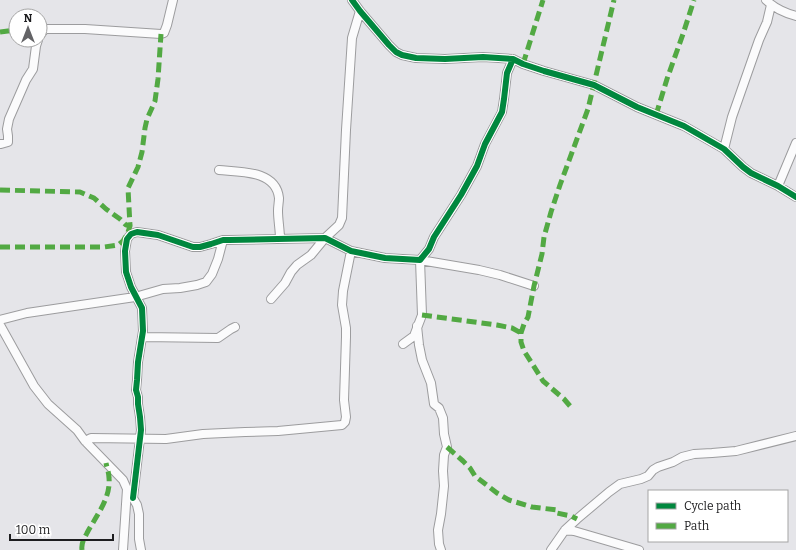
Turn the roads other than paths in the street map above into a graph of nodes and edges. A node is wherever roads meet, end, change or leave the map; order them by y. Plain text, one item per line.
1 (173, 0) edge
2 (352, 0) edge
3 (769, 2) edge
4 (360, 11) junction
5 (796, 16) edge
6 (48, 29) edge
7 (36, 48) edge
8 (513, 59) junction
9 (796, 143) edge
10 (0, 144) edge
11 (724, 149) junction
12 (219, 170) dead end
13 (778, 186) junction
14 (796, 197) edge
15 (325, 238) junction
16 (280, 239) junction
17 (223, 240) junction
18 (351, 251) junction
19 (420, 260) junction
20 (534, 286) dead end
21 (135, 297) junction
22 (270, 299) dead end
23 (0, 320) edge
24 (0, 325) edge
25 (417, 326) junction
26 (235, 327) dead end
27 (142, 337) junction
28 (403, 344) dead end
29 (796, 436) edge
30 (140, 438) junction
31 (85, 441) junction
32 (127, 489) junction
33 (133, 498) junction
34 (565, 530) junction
35 (123, 550) edge
36 (141, 550) edge
37 (441, 550) edge
38 (551, 550) edge
39 (639, 550) edge

1 - 6 street
2 - 4 street
3 - 5 street
3 - 11 street
4 - 8 street
4 - 15 street
7 - 10 street
8 - 11 street
8 - 19 street
9 - 13 street
11 - 13 street
12 - 16 street
13 - 14 street
15 - 16 street
15 - 18 street
15 - 22 street
16 - 17 street
17 - 21 street
17 - 21 street
18 - 19 street
18 - 30 street
19 - 20 street
19 - 25 street
21 - 23 street
21 - 27 street
24 - 31 street
25 - 28 street
25 - 37 street
26 - 27 street
27 - 30 street
29 - 34 street
30 - 31 street
30 - 33 street
31 - 32 street
32 - 33 street
32 - 35 street
33 - 36 street
34 - 38 street
34 - 39 street

